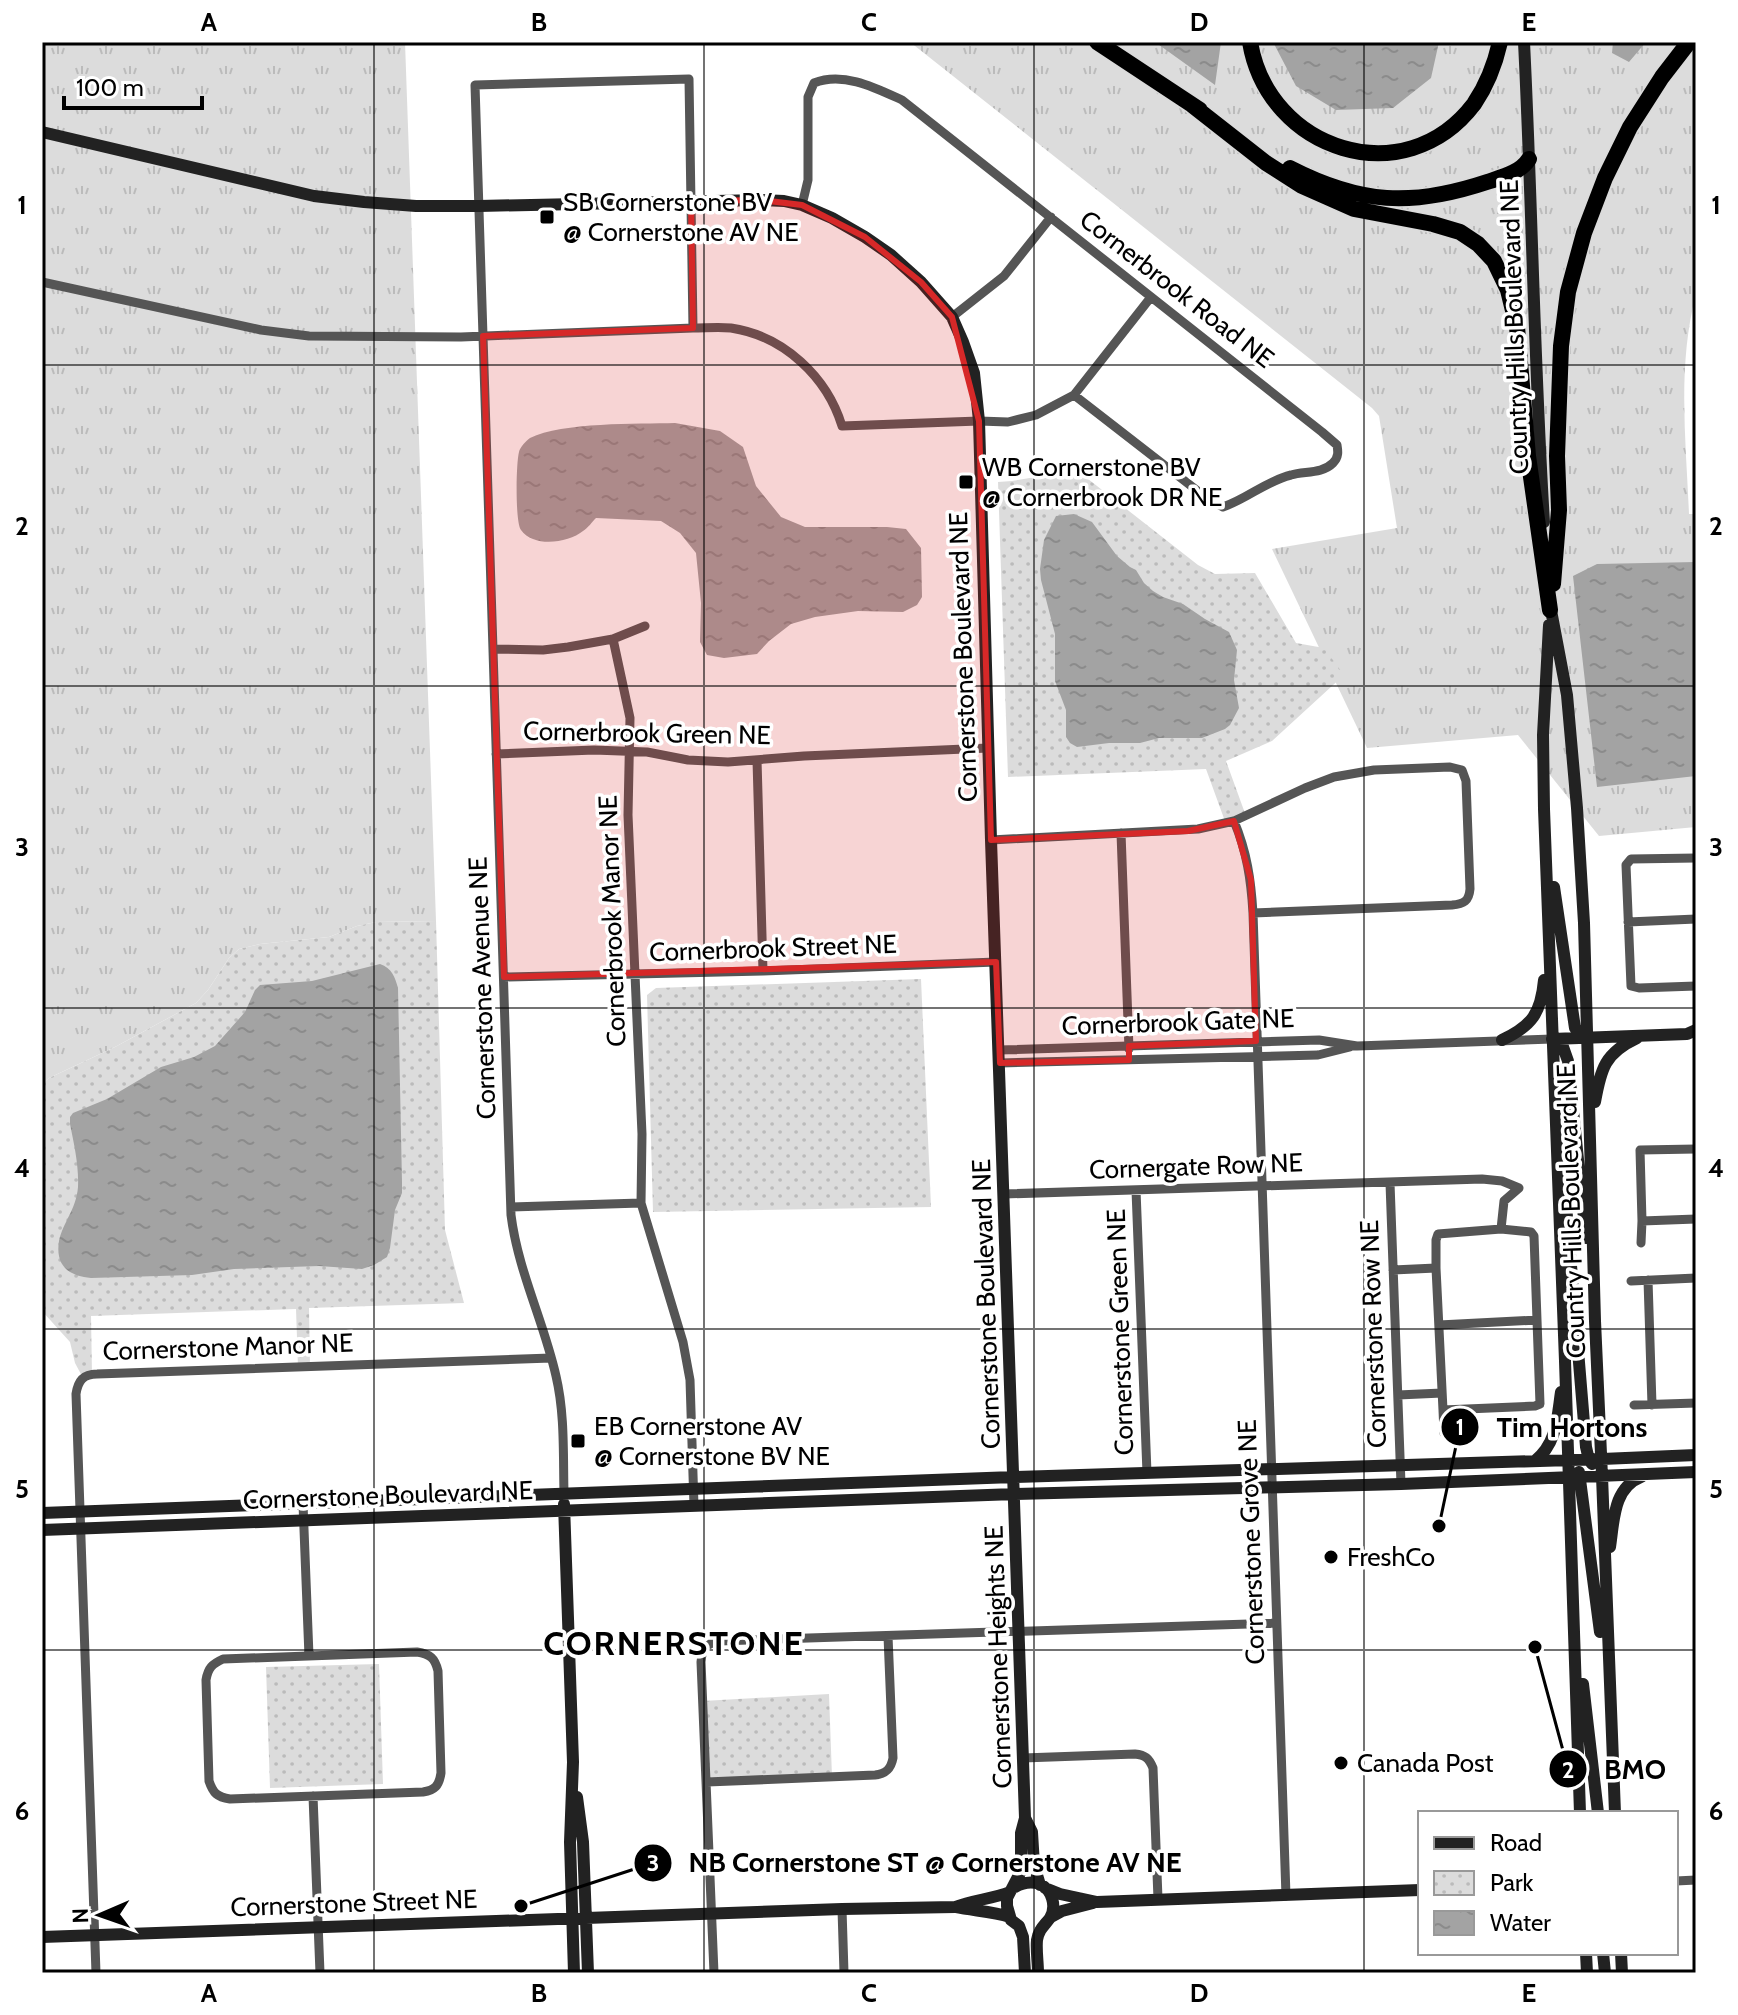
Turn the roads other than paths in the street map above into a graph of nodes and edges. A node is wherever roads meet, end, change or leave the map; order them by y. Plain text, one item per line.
1 (1097, 42) edge
2 (1250, 42) edge
3 (1500, 42) edge
4 (1524, 42) edge
5 (1689, 42) edge
6 (1192, 105) junction
7 (42, 132) edge
8 (1529, 159) junction
9 (691, 201) junction
10 (802, 205) junction
11 (479, 206) junction
12 (1051, 217) junction
13 (42, 282) edge
14 (1151, 297) junction
15 (952, 317) junction
16 (693, 328) junction
17 (483, 336) junction
18 (1074, 395) junction
19 (979, 421) junction
20 (1550, 610) junction
21 (645, 626) dead end
22 (613, 639) junction
23 (493, 649) junction
24 (988, 748) junction
25 (630, 752) junction
26 (496, 754) junction
27 (757, 760) junction
28 (1234, 821) junction
29 (1121, 833) junction
30 (991, 840) junction
31 (1545, 848) junction
32 (1696, 858) edge
33 (1253, 913) junction
34 (1696, 919) edge
35 (1628, 922) junction
36 (1549, 929) junction
37 (996, 962) junction
38 (763, 971) junction
39 (634, 975) junction
40 (504, 977) junction
41 (1696, 986) edge
42 (1693, 1034) edge
43 (1643, 1036) junction
44 (1588, 1037) junction
45 (1552, 1039) junction
46 (1502, 1040) junction
47 (1129, 1046) junction
48 (1357, 1046) junction
49 (1257, 1049) junction
50 (1000, 1057) junction
51 (1129, 1060) junction
52 (1590, 1132) junction
53 (1696, 1149) edge
54 (1557, 1152) junction
55 (1390, 1183) junction
56 (1260, 1187) junction
57 (1136, 1190) junction
58 (1004, 1194) junction
59 (641, 1203) junction
60 (511, 1207) junction
61 (1696, 1219) edge
62 (1642, 1221) junction
63 (1501, 1229) junction
64 (1641, 1243) dead end
65 (1436, 1268) junction
66 (1393, 1270) junction
67 (1696, 1278) edge
68 (1648, 1280) junction
69 (1631, 1281) dead end
70 (1537, 1320) junction
71 (1595, 1321) junction
72 (1439, 1325) junction
73 (551, 1358) junction
74 (1565, 1361) junction
75 (1442, 1393) junction
76 (1398, 1395) junction
77 (1696, 1403) edge
78 (1634, 1405) dead end
79 (1652, 1405) junction
80 (1443, 1410) junction
81 (1444, 1433) dead end
82 (1696, 1455) edge
83 (1568, 1460) junction
84 (1595, 1460) junction
85 (1535, 1461) junction
86 (1400, 1466) junction
87 (1271, 1468) junction
88 (1696, 1472) edge
89 (1147, 1473) junction
90 (1654, 1474) junction
91 (1602, 1476) junction
92 (1014, 1477) junction
93 (1574, 1477) junction
94 (1401, 1484) junction
95 (1271, 1486) junction
96 (694, 1489) junction
97 (564, 1493) junction
98 (1015, 1494) junction
99 (303, 1504) junction
100 (694, 1506) junction
101 (80, 1511) junction
102 (565, 1511) junction
103 (42, 1513) edge
104 (304, 1520) junction
105 (80, 1528) junction
106 (42, 1530) edge
107 (1605, 1577) junction
108 (1276, 1623) junction
109 (1019, 1632) junction
110 (888, 1636) junction
111 (1574, 1638) junction
112 (309, 1656) junction
113 (1610, 1710) junction
114 (1023, 1758) junction
115 (573, 1762) junction
116 (707, 1782) junction
117 (313, 1796) junction
118 (1578, 1811) edge
119 (1598, 1811) edge
120 (1615, 1811) edge
121 (1025, 1818) junction
122 (1042, 1886) junction
123 (1012, 1890) junction
124 (1418, 1890) edge
125 (1286, 1896) junction
126 (1158, 1899) junction
127 (1097, 1902) junction
128 (955, 1907) junction
129 (842, 1909) junction
130 (712, 1913) junction
131 (572, 1917) junction
132 (586, 1917) junction
133 (1046, 1921) junction
134 (1014, 1922) junction
135 (318, 1927) junction
136 (94, 1935) junction
137 (42, 1937) edge
138 (96, 1973) edge
139 (320, 1973) edge
140 (574, 1973) edge
141 (588, 1973) edge
142 (714, 1973) edge
143 (844, 1973) edge
144 (1025, 1973) edge
145 (1038, 1973) edge

1 - 6 highway
2 - 3 highway
4 - 8 street, Country Hills Boulevard NE
5 - 20 highway
6 - 8 highway
6 - 20 highway
7 - 11 street, Cornerstone Boulevard NE
8 - 20 street, Country Hills Boulevard NE
9 - 10 street, Cornerstone Boulevard NE
9 - 11 street, Cornerstone Boulevard NE
9 - 11 street, Cornerstone Avenue NE
9 - 16 street
10 - 12 street, Cornerbrook Road NE
10 - 15 street, Cornerstone Boulevard NE
11 - 17 street, Cornerstone Avenue NE
12 - 14 street, Cornerbrook Road NE
12 - 15 street
13 - 17 street
14 - 18 street
14 - 18 street, Cornerbrook Road NE
15 - 19 street, Cornerstone Boulevard NE
16 - 17 street
16 - 19 street
17 - 23 street, Cornerstone Avenue NE
18 - 19 street
19 - 24 street, Cornerstone Boulevard NE
20 - 31 street, Country Hills Boulevard NE
20 - 44 street, Country Hills Boulevard NE
21 - 22 street
22 - 23 street
22 - 25 street, Cornerbrook Manor NE
23 - 26 street, Cornerstone Avenue NE
24 - 27 street, Cornerbrook Green NE
24 - 30 street, Cornerstone Boulevard NE
25 - 26 street, Cornerbrook Green NE
25 - 27 street, Cornerbrook Green NE
25 - 39 street, Cornerbrook Manor NE
26 - 40 street, Cornerstone Avenue NE
27 - 38 street
28 - 29 street
28 - 33 street, Cornerstone Grove NE
28 - 33 street
29 - 30 street
29 - 47 street
30 - 37 street, Cornerstone Boulevard NE
31 - 36 street, Country Hills Boulevard NE
31 - 44 street
32 - 35 street
33 - 49 street, Cornerstone Grove NE
34 - 35 street
35 - 41 street
36 - 45 street, Country Hills Boulevard NE
36 - 46 street
37 - 38 street, Cornerbrook Street NE
37 - 50 street, Cornerstone Boulevard NE
38 - 39 street, Cornerbrook Street NE
39 - 40 street, Cornerbrook Street NE
39 - 59 street, Cornerbrook Manor NE
40 - 60 street, Cornerstone Avenue NE
42 - 43 street
43 - 44 street
43 - 52 street
44 - 45 street
44 - 52 street, Country Hills Boulevard NE
45 - 46 street, Cornerbrook Gate NE
45 - 54 street, Country Hills Boulevard NE
45 - 71 street
46 - 48 street, Cornerbrook Gate NE
47 - 49 street, Cornerbrook Gate NE
47 - 50 street, Cornerbrook Gate NE
47 - 51 street
48 - 49 street, Cornerbrook Gate NE
48 - 49 street, Cornerbrook Gate NE
49 - 51 street, Cornerbrook Gate NE
49 - 56 street, Cornerstone Grove NE
50 - 51 street, Cornerbrook Gate NE
50 - 58 street, Cornerstone Boulevard NE
52 - 71 street, Country Hills Boulevard NE
53 - 62 street
54 - 74 street, Country Hills Boulevard NE
54 - 84 street
55 - 56 street, Cornergate Row NE
55 - 63 street, Cornergate Row NE
55 - 66 street, Cornerstone Row NE
56 - 57 street, Cornergate Row NE
56 - 87 street, Cornerstone Grove NE
57 - 58 street, Cornergate Row NE
57 - 89 street, Cornerstone Green NE
58 - 92 street, Cornerstone Boulevard NE
59 - 60 street
59 - 96 street, Cornerbrook Manor NE
60 - 73 street, Cornerstone Avenue NE
61 - 62 street
62 - 64 street
63 - 65 street
63 - 70 street
65 - 66 street
65 - 72 street
66 - 76 street, Cornerstone Row NE
67 - 68 street
68 - 69 street
68 - 79 street
70 - 72 street
70 - 80 street
71 - 84 street, Country Hills Boulevard NE
72 - 75 street
73 - 97 street, Cornerstone Avenue NE
73 - 101 street, Cornerstone Manor NE
74 - 83 street, Country Hills Boulevard NE
74 - 85 street
75 - 76 street
75 - 80 street
76 - 86 street, Cornerstone Row NE
77 - 79 street
78 - 79 street
80 - 81 street
82 - 84 street, Cornerstone Boulevard NE
83 - 84 street, Cornerstone Boulevard NE
83 - 85 street, Cornerstone Boulevard NE
83 - 93 street
84 - 91 street, Country Hills Boulevard NE
85 - 86 street, Cornerstone Boulevard NE
86 - 87 street, Cornerstone Boulevard NE
86 - 94 street, Cornerstone Row NE
87 - 89 street, Cornerstone Boulevard NE
87 - 95 street, Cornerstone Grove NE
88 - 90 street, Cornerstone Boulevard NE
89 - 92 street, Cornerstone Boulevard NE
90 - 91 street, Cornerstone Boulevard NE
90 - 107 street
91 - 93 street, Cornerstone Boulevard NE
91 - 107 street, Country Hills Boulevard NE
92 - 96 street, Cornerstone Boulevard NE
92 - 98 street, Cornerstone Heights NE
93 - 94 street, Cornerstone Boulevard NE
93 - 111 street
93 - 113 street
94 - 95 street, Cornerstone Boulevard NE
95 - 98 street, Cornerstone Boulevard NE
95 - 108 street, Cornerstone Grove NE
96 - 97 street, Cornerstone Boulevard NE
96 - 100 street, Cornerbrook Manor NE
97 - 99 street, Cornerstone Boulevard NE
97 - 102 street, Cornerstone Avenue NE
98 - 100 street, Cornerstone Boulevard NE
98 - 109 street, Cornerstone Heights NE
99 - 101 street, Cornerstone Boulevard NE
99 - 104 street
100 - 102 street, Cornerstone Boulevard NE
101 - 103 street, Cornerstone Boulevard NE
101 - 105 street, Cornerstone Manor NE
102 - 104 street, Cornerstone Boulevard NE
102 - 115 street, Cornerstone Avenue NE
104 - 105 street, Cornerstone Boulevard NE
104 - 112 street
105 - 106 street, Cornerstone Boulevard NE
105 - 136 street, Cornerstone Manor NE
107 - 113 street, Country Hills Boulevard NE
108 - 109 street
108 - 125 street, Cornerstone Grove NE
109 - 110 street
109 - 114 street, Cornerstone Heights NE
110 - 116 street
110 - 116 street
111 - 118 street
111 - 119 street
112 - 117 street
112 - 117 street
113 - 120 street, Country Hills Boulevard NE
114 - 121 street, Cornerstone Heights NE
114 - 126 street
115 - 131 street, Cornerstone Avenue NE
115 - 132 street, Cornerstone Avenue NE
116 - 130 street
117 - 135 street
121 - 122 street, Cornerstone Heights NE
121 - 123 street, Cornerstone Heights NE
122 - 123 street
122 - 127 street
122 - 133 street, Cornerstone Heights NE
123 - 128 street, Cornerstone Street NE
123 - 134 street, Cornerstone Heights NE
124 - 125 street
125 - 126 street
126 - 127 street
127 - 133 street
128 - 129 street, Cornerstone Street NE
128 - 134 street, Cornerstone Street NE
129 - 130 street, Cornerstone Street NE
129 - 143 street
130 - 132 street, Cornerstone Street NE
130 - 142 street
131 - 132 street, Cornerstone Street NE
131 - 135 street, Cornerstone Street NE
131 - 140 street, Cornerstone Avenue NE
132 - 141 street, Cornerstone Avenue NE
133 - 134 street
133 - 145 street, Cornerstone Heights NE
134 - 144 street, Cornerstone Heights NE
135 - 136 street, Cornerstone Street NE
135 - 139 street
136 - 137 street, Cornerstone Street NE
136 - 138 street, Cornerstone Manor NE

